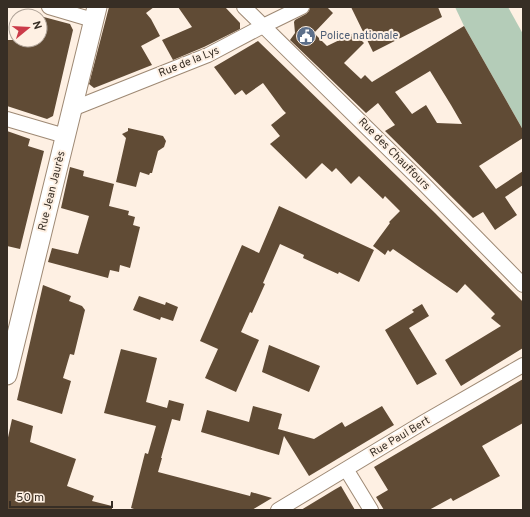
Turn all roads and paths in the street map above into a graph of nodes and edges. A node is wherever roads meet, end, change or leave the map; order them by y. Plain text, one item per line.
1 (48, 7) edge
2 (244, 7) edge
3 (302, 7) edge
4 (95, 14) edge
5 (263, 26) junction
6 (72, 109) junction
7 (7, 119) edge
8 (65, 136) junction
9 (523, 284) edge
10 (523, 365) edge
11 (7, 375) edge
12 (346, 469) junction
13 (278, 510) edge
14 (371, 510) edge

1 - 4 street
2 - 5 street, Rue des Chauffours
3 - 5 street, Rue de la Lys
4 - 6 main road, Rue Jean Jaurès
5 - 6 street, Rue de la Lys
5 - 9 street, Rue des Chauffours
6 - 8 main road, Rue Jean Jaurès
7 - 8 street
8 - 11 main road, Rue Jean Jaurès
10 - 12 street, Rue Paul Bert
12 - 13 street, Rue Paul Bert
12 - 14 street

